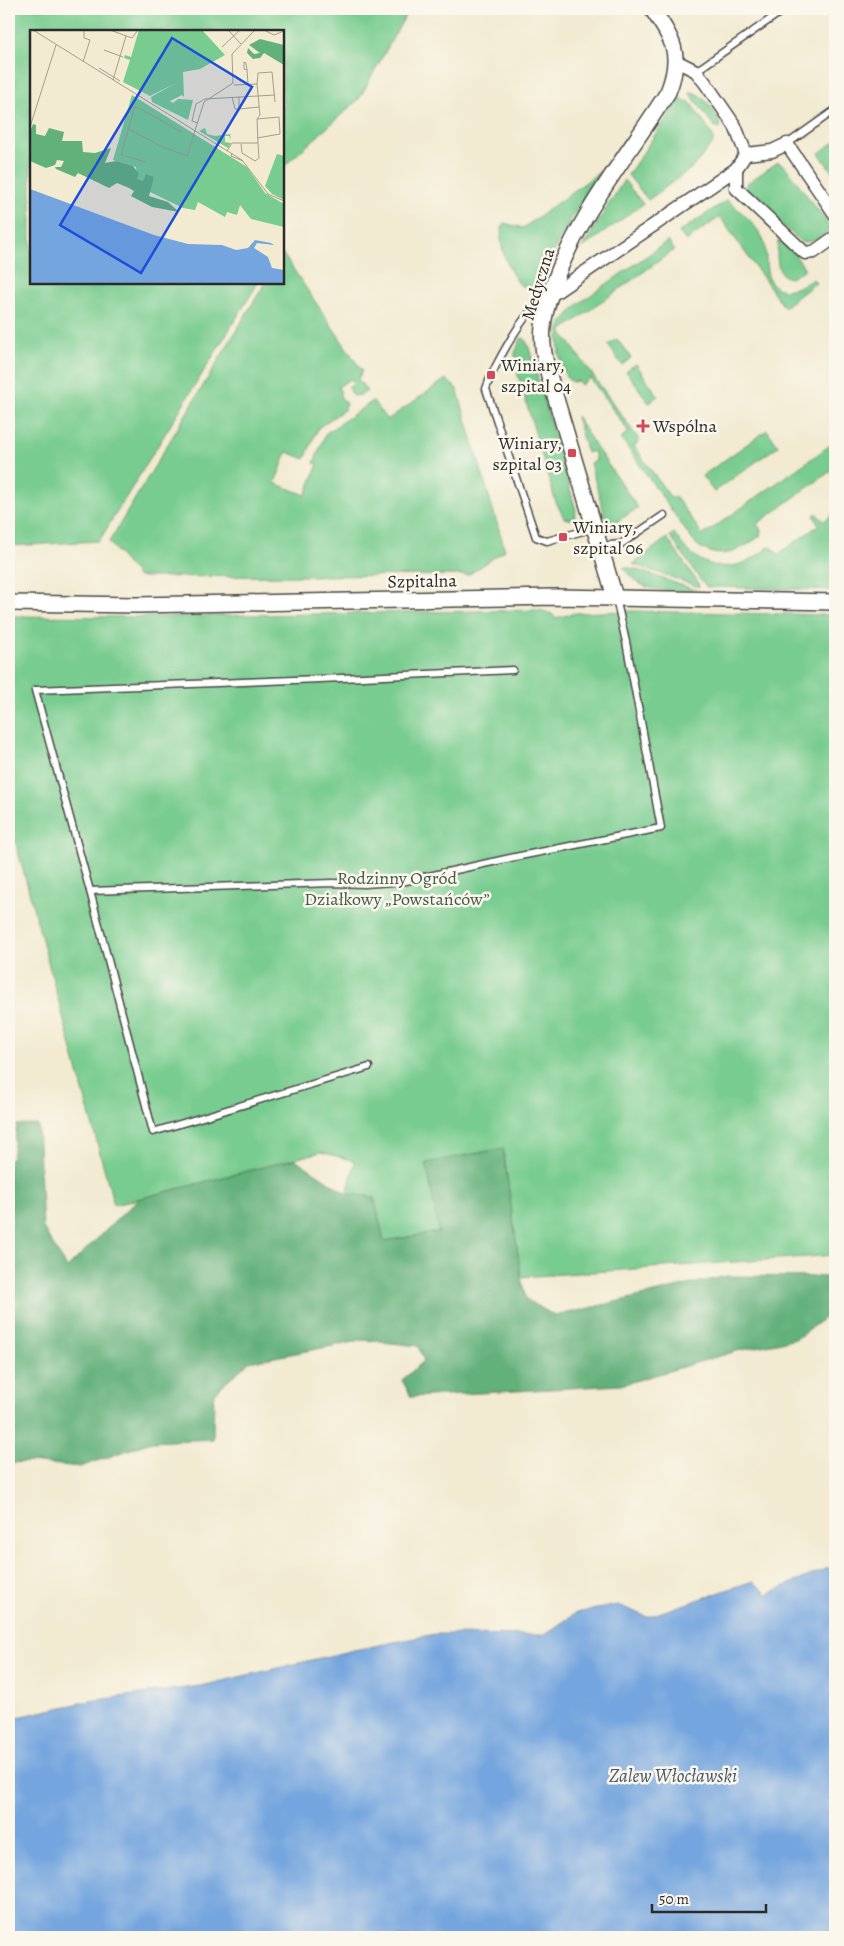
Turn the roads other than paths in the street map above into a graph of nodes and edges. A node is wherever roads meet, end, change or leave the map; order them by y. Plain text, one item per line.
1 (652, 9) edge
2 (786, 9) edge
3 (676, 61) junction
4 (696, 71) junction
5 (835, 110) edge
6 (786, 144) junction
7 (746, 154) junction
8 (736, 169) junction
9 (835, 214) edge
10 (835, 237) edge
11 (550, 296) junction
12 (664, 515) dead end
13 (594, 528) junction
14 (600, 546) junction
15 (615, 597) junction
16 (9, 602) edge
17 (835, 602) edge
18 (514, 670) dead end
19 (90, 891) junction
20 (368, 1067) dead end

1 - 3 street, Medyczna
2 - 4 lane
3 - 4 street
3 - 11 street, Medyczna
4 - 7 street
5 - 6 lane
6 - 7 street
6 - 9 street
7 - 8 street
8 - 10 street
8 - 11 street
11 - 13 street, Medyczna
11 - 13 lane
12 - 14 lane
13 - 14 street, Medyczna
14 - 15 street, Medyczna
15 - 16 street, Szpitalna
15 - 17 street, Szpitalna
15 - 19 lane
18 - 19 lane
19 - 20 lane

